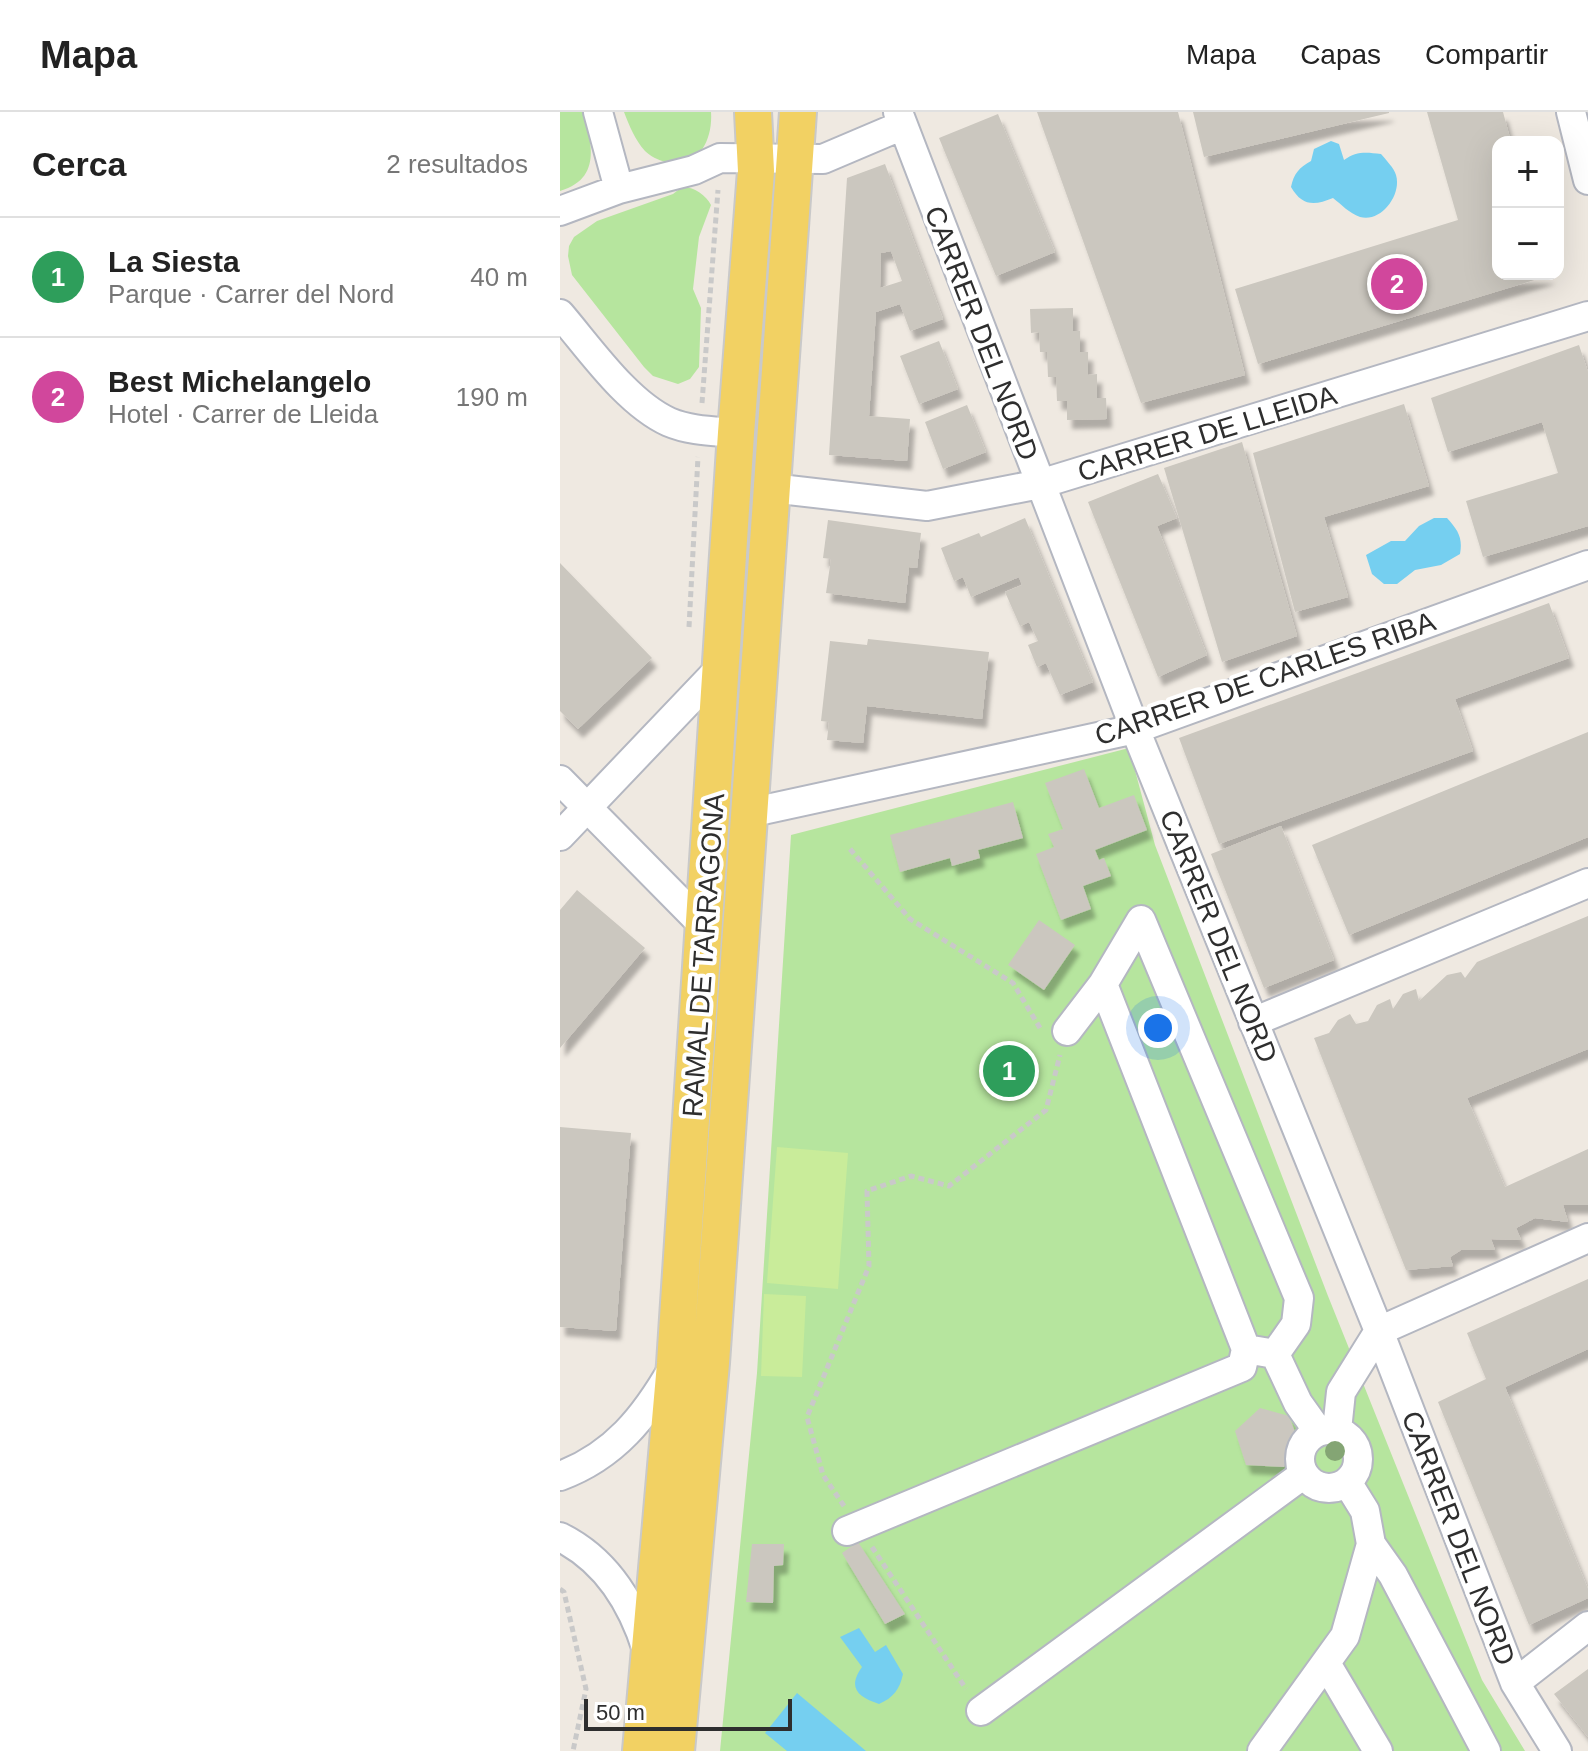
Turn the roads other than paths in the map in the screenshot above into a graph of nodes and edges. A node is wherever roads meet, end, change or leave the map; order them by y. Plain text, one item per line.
1 (598, 112) edge
2 (753, 112) edge
3 (798, 112) edge
4 (1571, 112) edge
5 (901, 119) edge
6 (756, 158) junction
7 (794, 159) junction
8 (1588, 180) edge
9 (619, 189) junction
10 (560, 211) edge
11 (560, 314) edge
12 (1588, 316) edge
13 (736, 433) junction
14 (1040, 484) junction
15 (771, 488) junction
16 (1588, 565) edge
17 (723, 665) junction
18 (1135, 729) junction
19 (560, 780) edge
20 (587, 807) junction
21 (749, 813) junction
22 (560, 836) edge
23 (1588, 883) edge
24 (705, 927) junction
25 (1103, 984) junction
26 (1253, 1022) junction
27 (1054, 1038) road end
28 (1588, 1238) edge
29 (1379, 1331) junction
30 (1246, 1349) junction
31 (1275, 1354) junction
32 (675, 1364) junction
33 (1327, 1431) junction
34 (1304, 1474) junction
35 (560, 1476) edge
36 (1347, 1482) junction
37 (853, 1529) road end
38 (560, 1537) edge
39 (1371, 1544) junction
40 (1588, 1626) edge
41 (650, 1658) junction
42 (1326, 1663) junction
43 (1515, 1683) junction
44 (981, 1711) road end
45 (641, 1751) edge
46 (676, 1751) edge
47 (1262, 1751) edge
48 (1378, 1751) edge
49 (1486, 1751) edge
50 (1557, 1751) edge

1 - 9 street
2 - 6 main road, RAMAL DE TARRAGONA
3 - 7 main road, RAMAL DE TARRAGONA
4 - 8 street
5 - 7 street
5 - 14 street, CARRER DEL NORD
6 - 7 street
6 - 9 street
6 - 13 main road, RAMAL DE TARRAGONA
7 - 15 main road, RAMAL DE TARRAGONA
9 - 10 street
11 - 13 street
12 - 14 street, CARRER DE LLEIDA
13 - 17 main road, RAMAL DE TARRAGONA
14 - 15 street, CARRER DE LLEIDA
14 - 18 street, CARRER DEL NORD
15 - 21 main road, RAMAL DE TARRAGONA
16 - 18 street, CARRER DE CARLES RIBA
17 - 20 street
17 - 24 main road, RAMAL DE TARRAGONA
18 - 21 street, CARRER DE CARLES RIBA
18 - 26 street, CARRER DEL NORD
19 - 20 street
20 - 22 street
20 - 24 street
21 - 46 main road, RAMAL DE TARRAGONA
23 - 26 street
24 - 32 main road, RAMAL DE TARRAGONA
25 - 27 street
25 - 30 street
25 - 31 street
26 - 29 street, CARRER DEL NORD
28 - 29 street
29 - 33 street
29 - 43 street, CARRER DEL NORD
30 - 31 street
30 - 37 street
31 - 33 street
32 - 35 street
32 - 41 main road, RAMAL DE TARRAGONA
33 - 34 street
33 - 36 street
34 - 36 street
34 - 44 street
36 - 39 street
38 - 41 street
39 - 42 street
39 - 49 street
40 - 43 street
41 - 45 main road, RAMAL DE TARRAGONA
42 - 47 street
42 - 48 street
43 - 50 street, CARRER DEL NORD

